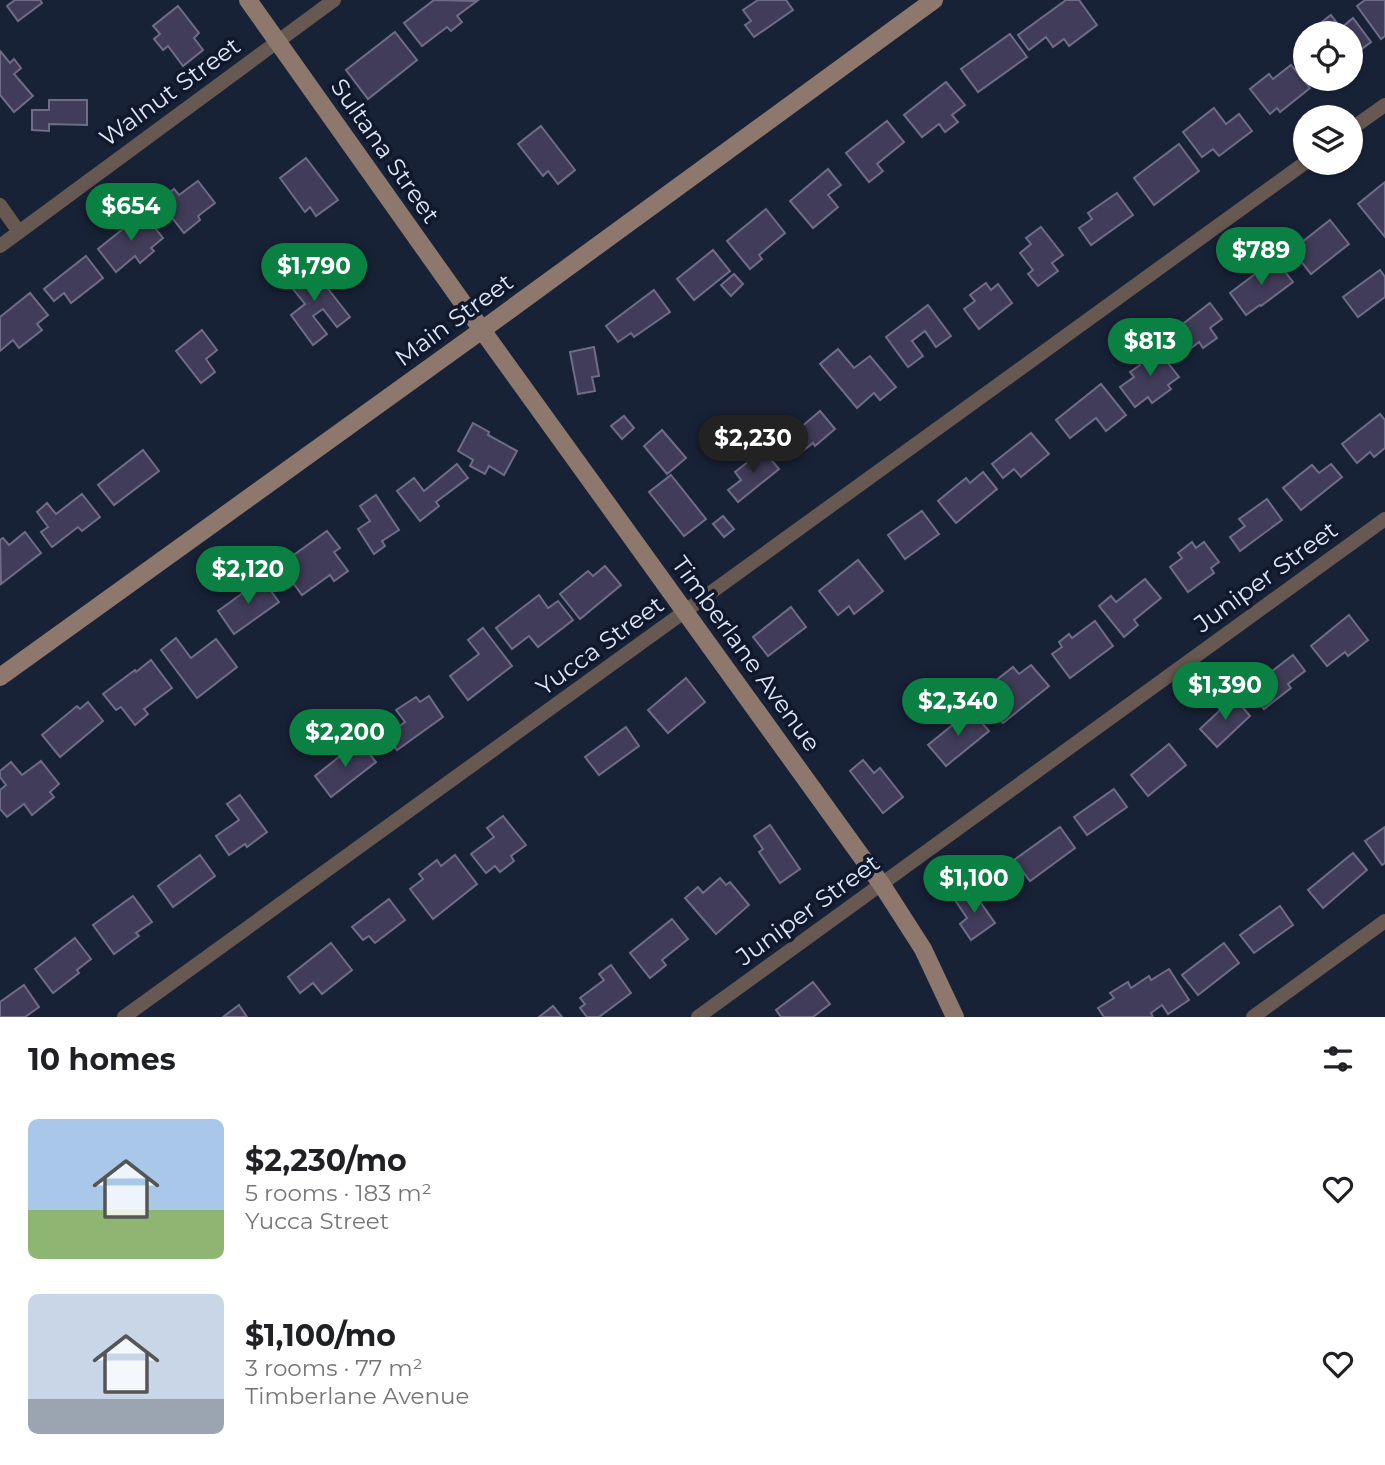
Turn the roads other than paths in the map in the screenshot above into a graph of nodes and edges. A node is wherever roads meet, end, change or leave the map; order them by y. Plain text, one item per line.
1 (248, 0) edge
2 (334, 0) edge
3 (934, 0) edge
4 (278, 42) junction
5 (1385, 105) edge
6 (1363, 121) edge
7 (1293, 171) edge
8 (0, 205) edge
9 (19, 232) junction
10 (0, 246) edge
11 (482, 330) junction
12 (1385, 519) edge
13 (686, 612) junction
14 (0, 677) edge
15 (882, 885) junction
16 (1385, 921) edge
17 (124, 1017) edge
18 (698, 1017) edge
19 (955, 1017) edge
20 (1253, 1017) edge

1 - 4 street, Sultana Street
2 - 4 street, Walnut Street
3 - 11 street, Main Street
4 - 9 street, Walnut Street
4 - 11 street, Sultana Street
5 - 6 street
7 - 13 street, Yucca Street
8 - 9 street
9 - 10 street, Walnut Street
11 - 13 street, Timberlane Avenue
11 - 14 street, Main Street
12 - 15 street, Juniper Street
13 - 15 street, Timberlane Avenue
13 - 17 street, Yucca Street
15 - 18 street, Juniper Street
15 - 19 street, Timberlane Avenue
16 - 20 street

